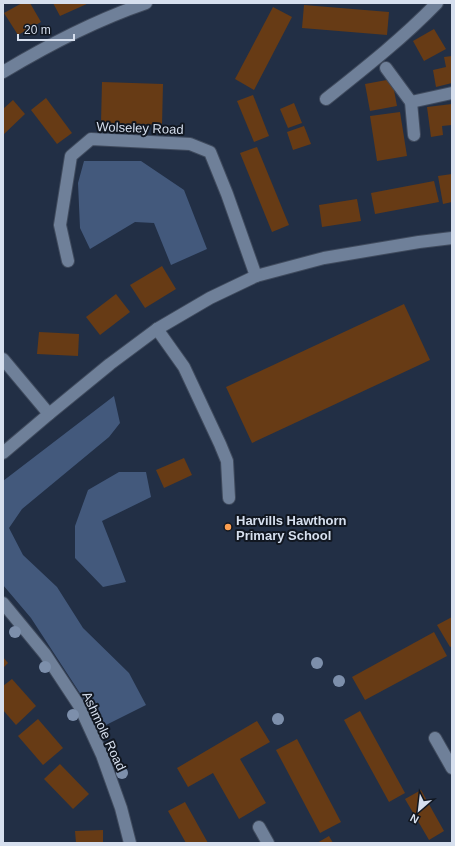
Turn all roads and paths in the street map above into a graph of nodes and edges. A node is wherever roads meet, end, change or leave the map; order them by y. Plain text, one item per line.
1 (146, 3) edge
2 (437, 3) edge
3 (386, 68) dead end
4 (3, 72) edge
5 (452, 93) edge
6 (326, 99) dead end
7 (411, 102) junction
8 (414, 135) dead end
9 (452, 238) edge
10 (68, 261) dead end
11 (256, 276) junction
12 (157, 329) junction
13 (3, 359) edge
14 (49, 414) junction
15 (3, 453) edge
16 (229, 498) dead end
17 (3, 603) edge
18 (435, 738) dead end
19 (452, 768) edge
20 (259, 827) dead end
21 (130, 843) edge
22 (268, 843) edge

1 - 4 street
2 - 6 street
3 - 7 street
5 - 7 street
7 - 8 street
9 - 11 street
10 - 11 street, Wolseley Road
11 - 12 street
12 - 14 street
12 - 16 street
13 - 14 street
14 - 15 street
17 - 21 street, Ashmole Road
18 - 19 street
20 - 22 street

